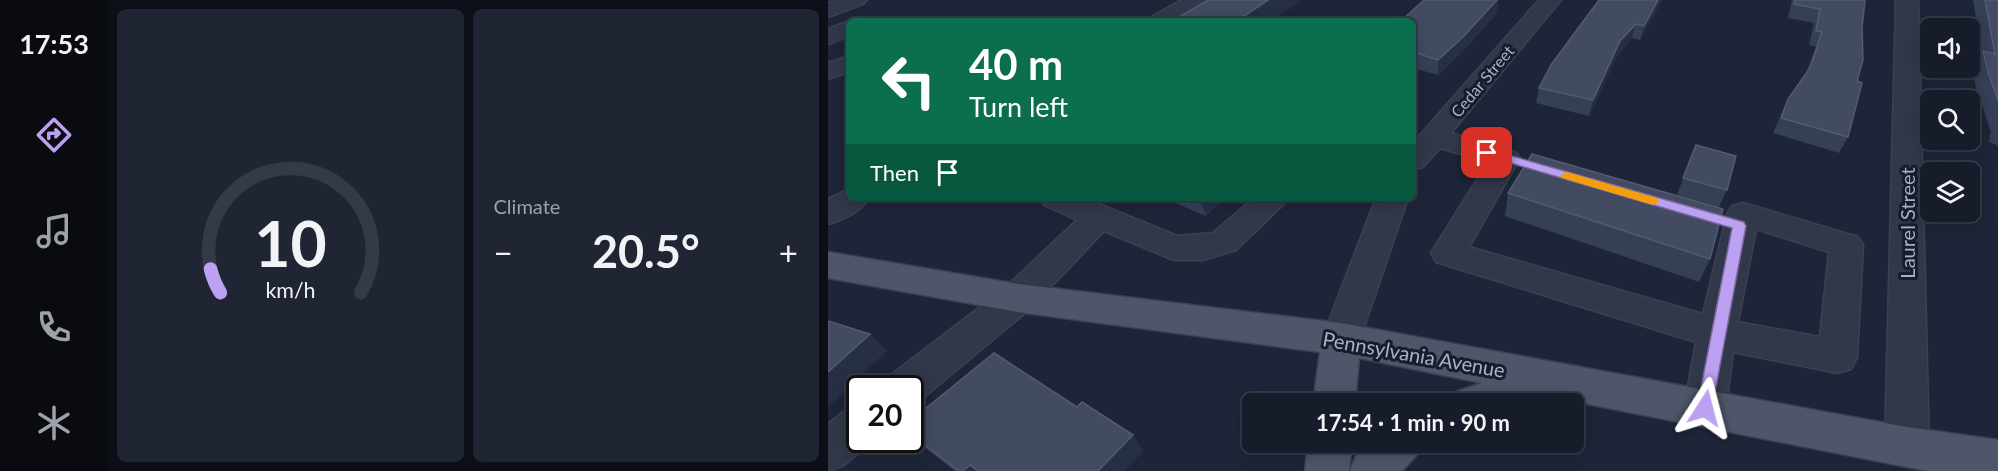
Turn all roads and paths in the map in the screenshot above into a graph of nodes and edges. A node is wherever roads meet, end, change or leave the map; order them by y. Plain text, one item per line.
1 (856, 0) edge
2 (1197, 0) edge
3 (1550, 0) edge
4 (1907, 0) edge
5 (828, 13) edge
6 (1166, 18) edge
7 (846, 22) edge
8 (846, 29) edge
9 (828, 37) edge
10 (846, 64) edge
11 (828, 72) edge
12 (1424, 149) edge
13 (849, 201) edge
14 (1062, 201) edge
15 (1271, 201) edge
16 (1391, 201) edge
17 (828, 213) edge
18 (1099, 217) junction
19 (828, 265) edge
20 (1018, 298) junction
21 (1717, 333) junction
22 (1341, 339) junction
23 (921, 375) edge
24 (1548, 378) junction
25 (1335, 393) edge
26 (1505, 393) edge
27 (1705, 408) junction
28 (846, 436) edge
29 (1907, 447) junction
30 (828, 450) edge
31 (1329, 453) edge
32 (1390, 453) edge
33 (1998, 461) edge
34 (1327, 471) edge
35 (1372, 471) edge

1 - 5 street
2 - 6 street
3 - 12 street, Cedar Street
4 - 29 street, Laurel Street
5 - 7 street
8 - 9 street
10 - 11 street
12 - 21 street
13 - 17 street
14 - 18 street
15 - 18 street
16 - 22 street
18 - 20 street
19 - 20 main road, Pennsylvania Avenue
20 - 22 main road, Pennsylvania Avenue
20 - 23 street
21 - 21 street
21 - 27 street
22 - 24 main road, Pennsylvania Avenue
22 - 25 main road
24 - 26 main road
24 - 27 main road, Pennsylvania Avenue
27 - 29 main road, Pennsylvania Avenue
28 - 30 street
29 - 33 main road, Pennsylvania Avenue
31 - 34 main road
32 - 35 main road

